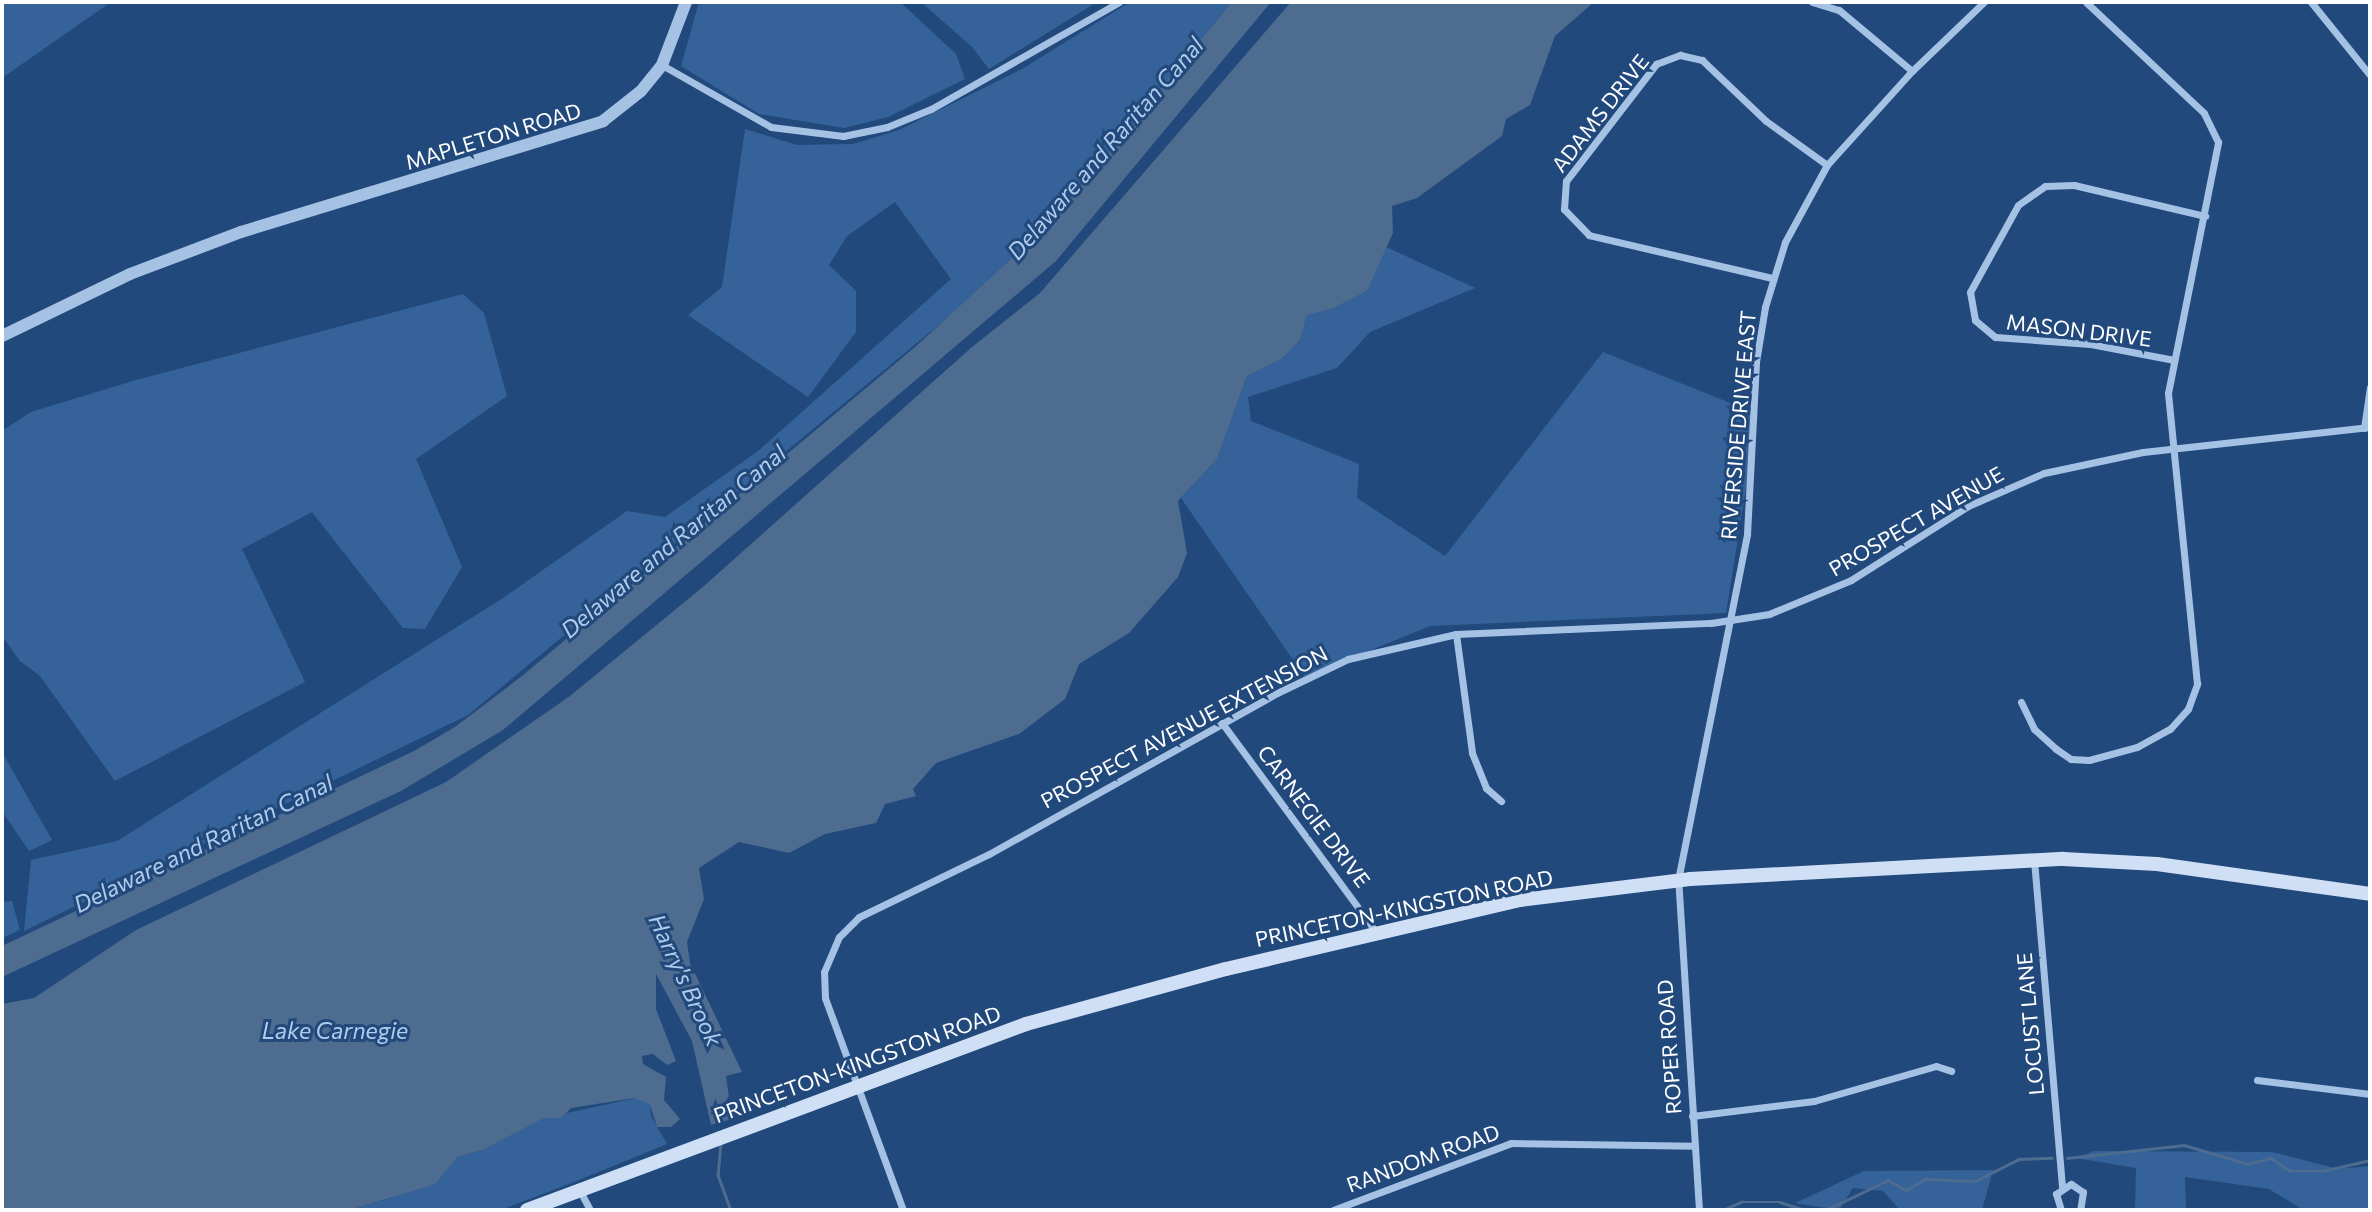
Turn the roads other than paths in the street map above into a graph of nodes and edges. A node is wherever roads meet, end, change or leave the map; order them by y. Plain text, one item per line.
1 (686, 2) edge
2 (1119, 2) edge
3 (1812, 2) edge
4 (1984, 2) edge
5 (2086, 2) edge
6 (2311, 2) edge
7 (662, 65) junction
8 (1912, 71) junction
9 (2370, 75) edge
10 (1827, 165) junction
11 (2205, 216) junction
12 (1772, 278) junction
13 (2, 336) edge
14 (2174, 360) junction
15 (2370, 387) edge
16 (2367, 428) edge
17 (2174, 449) junction
18 (1732, 621) junction
19 (1456, 634) junction
20 (2021, 702) dead end
21 (1222, 723) junction
22 (1502, 801) dead end
23 (2034, 859) junction
24 (1678, 880) junction
25 (2370, 894) edge
26 (1376, 932) junction
27 (1951, 1072) dead end
28 (2257, 1080) dead end
29 (855, 1087) junction
30 (2370, 1094) edge
31 (1692, 1116) junction
32 (1694, 1146) junction
33 (2062, 1187) junction
34 (580, 1190) junction
35 (527, 1210) edge
36 (590, 1210) edge
37 (903, 1210) edge
38 (1334, 1210) edge
39 (1699, 1210) edge
40 (2061, 1210) edge
41 (2080, 1210) edge

1 - 7 street
2 - 7 street
3 - 8 street
4 - 8 street, RIVERSIDE DRIVE EAST
5 - 11 street
6 - 9 street
7 - 13 street, MAPLETON ROAD
8 - 10 street, RIVERSIDE DRIVE EAST
10 - 12 street, RIVERSIDE DRIVE EAST
10 - 12 street, ADAMS DRIVE
11 - 14 street
11 - 14 street, MASON DRIVE
12 - 18 street, RIVERSIDE DRIVE EAST
14 - 17 street
15 - 16 street
16 - 17 street, PROSPECT AVENUE
17 - 18 street, PROSPECT AVENUE
17 - 20 street
18 - 19 street, PROSPECT AVENUE EXTENSION
18 - 24 street, RIVERSIDE DRIVE EAST
19 - 21 street, PROSPECT AVENUE EXTENSION
19 - 22 street
21 - 26 street, CARNEGIE DRIVE
21 - 29 street, PROSPECT AVENUE EXTENSION
23 - 24 main road, PRINCETON-KINGSTON ROAD
23 - 25 main road, PRINCETON-KINGSTON ROAD
23 - 33 street, LOCUST LANE
24 - 26 main road, PRINCETON-KINGSTON ROAD
24 - 31 street, ROPER ROAD
26 - 29 main road, PRINCETON-KINGSTON ROAD
27 - 31 street
28 - 30 street
29 - 34 main road, PRINCETON-KINGSTON ROAD
29 - 37 street, PROSPECT AVENUE EXTENSION
31 - 32 street, ROPER ROAD
32 - 38 street, RANDOM ROAD
32 - 39 street, ROPER ROAD
33 - 40 street, LOCUST LANE
33 - 41 street
34 - 35 main road, PRINCETON-KINGSTON ROAD
34 - 36 street

